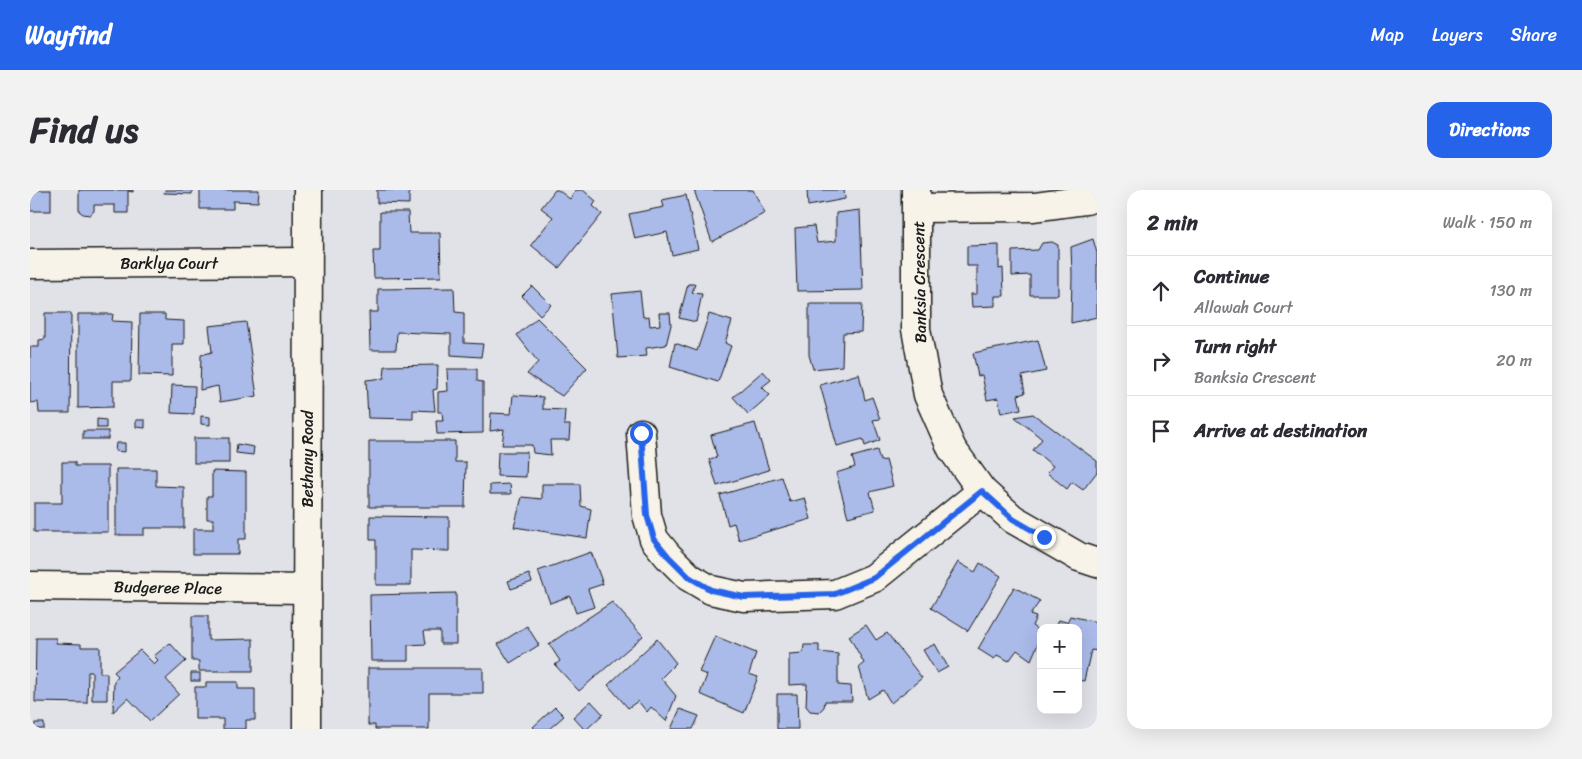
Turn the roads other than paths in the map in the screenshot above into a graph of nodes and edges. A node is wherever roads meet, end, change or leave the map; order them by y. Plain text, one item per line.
1 (308, 190) edge
2 (1097, 196) edge
3 (917, 199) edge
4 (307, 262) junction
5 (30, 264) edge
6 (641, 433) dead end
7 (982, 491) junction
8 (1097, 563) edge
9 (30, 586) edge
10 (307, 589) junction
11 (307, 729) edge

1 - 4 street, Bethany Road
2 - 3 street
3 - 7 street, Banksia Crescent
4 - 5 street, Barklya Court
4 - 10 street, Bethany Road
6 - 7 street
7 - 8 street, Banksia Crescent
9 - 10 street, Budgeree Place
10 - 11 street, Bethany Road

